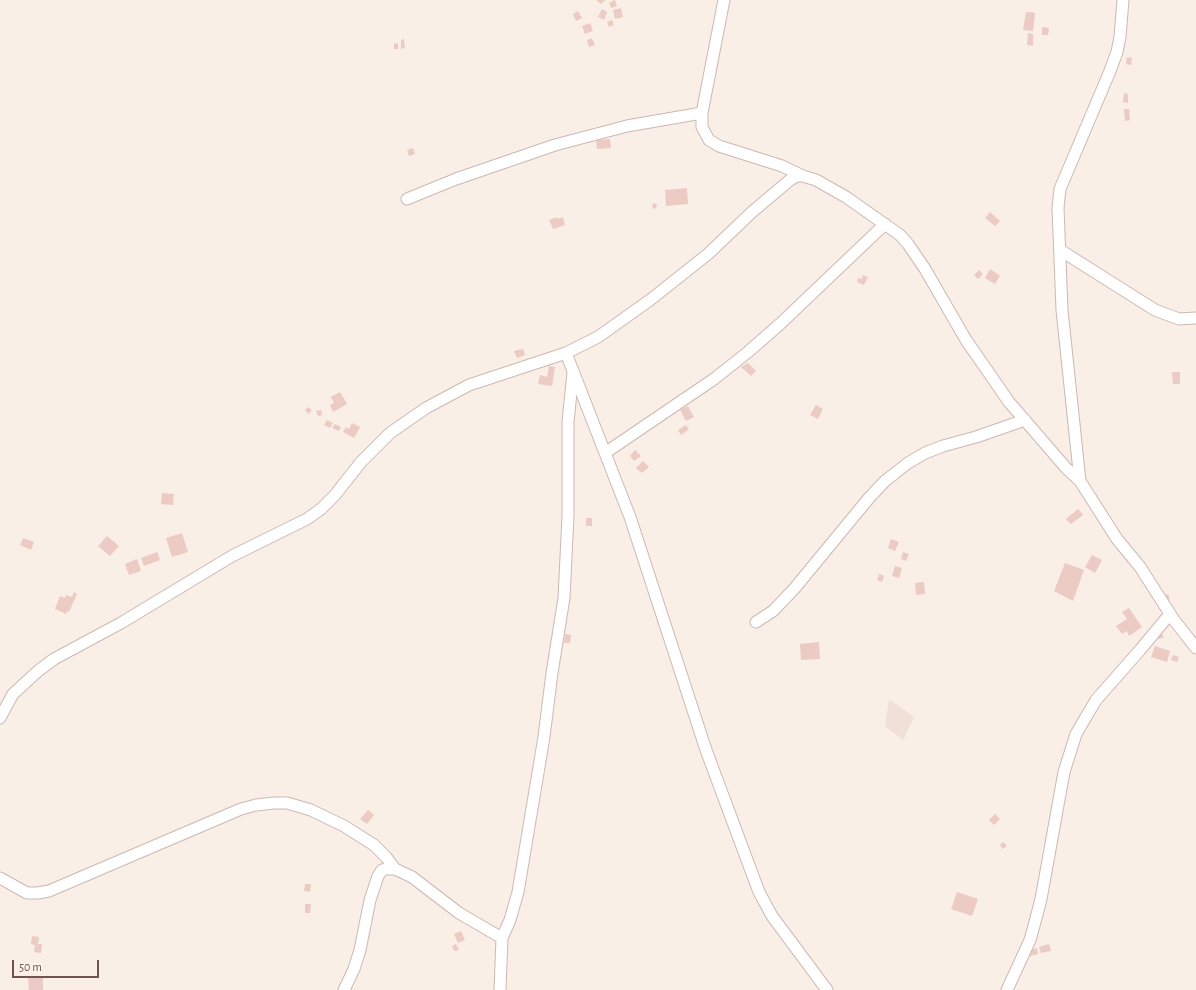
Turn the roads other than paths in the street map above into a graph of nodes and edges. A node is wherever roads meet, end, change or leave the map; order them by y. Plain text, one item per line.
1 (724, 0) edge
2 (1124, 0) edge
3 (702, 113) junction
4 (803, 176) junction
5 (406, 199) dead end
6 (886, 224) junction
7 (1060, 250) junction
8 (1196, 318) edge
9 (566, 353) junction
10 (573, 370) junction
11 (1025, 420) junction
12 (605, 453) junction
13 (1080, 481) junction
14 (1170, 614) junction
15 (756, 622) dead end
16 (1196, 648) edge
17 (0, 718) edge
18 (395, 869) junction
19 (0, 878) edge
20 (502, 938) junction
21 (344, 990) edge
22 (500, 990) edge
23 (827, 990) edge
24 (1007, 990) edge

1 - 3 street
2 - 7 street
3 - 4 street
3 - 5 street
4 - 6 street
4 - 9 street
6 - 11 street
6 - 12 street
7 - 8 street
7 - 13 street
9 - 10 street
9 - 17 street
10 - 12 street
10 - 20 street
11 - 13 street
11 - 15 street
12 - 23 street
13 - 14 street
14 - 16 street
14 - 24 street
18 - 19 street
18 - 20 street
18 - 21 street
20 - 22 street

